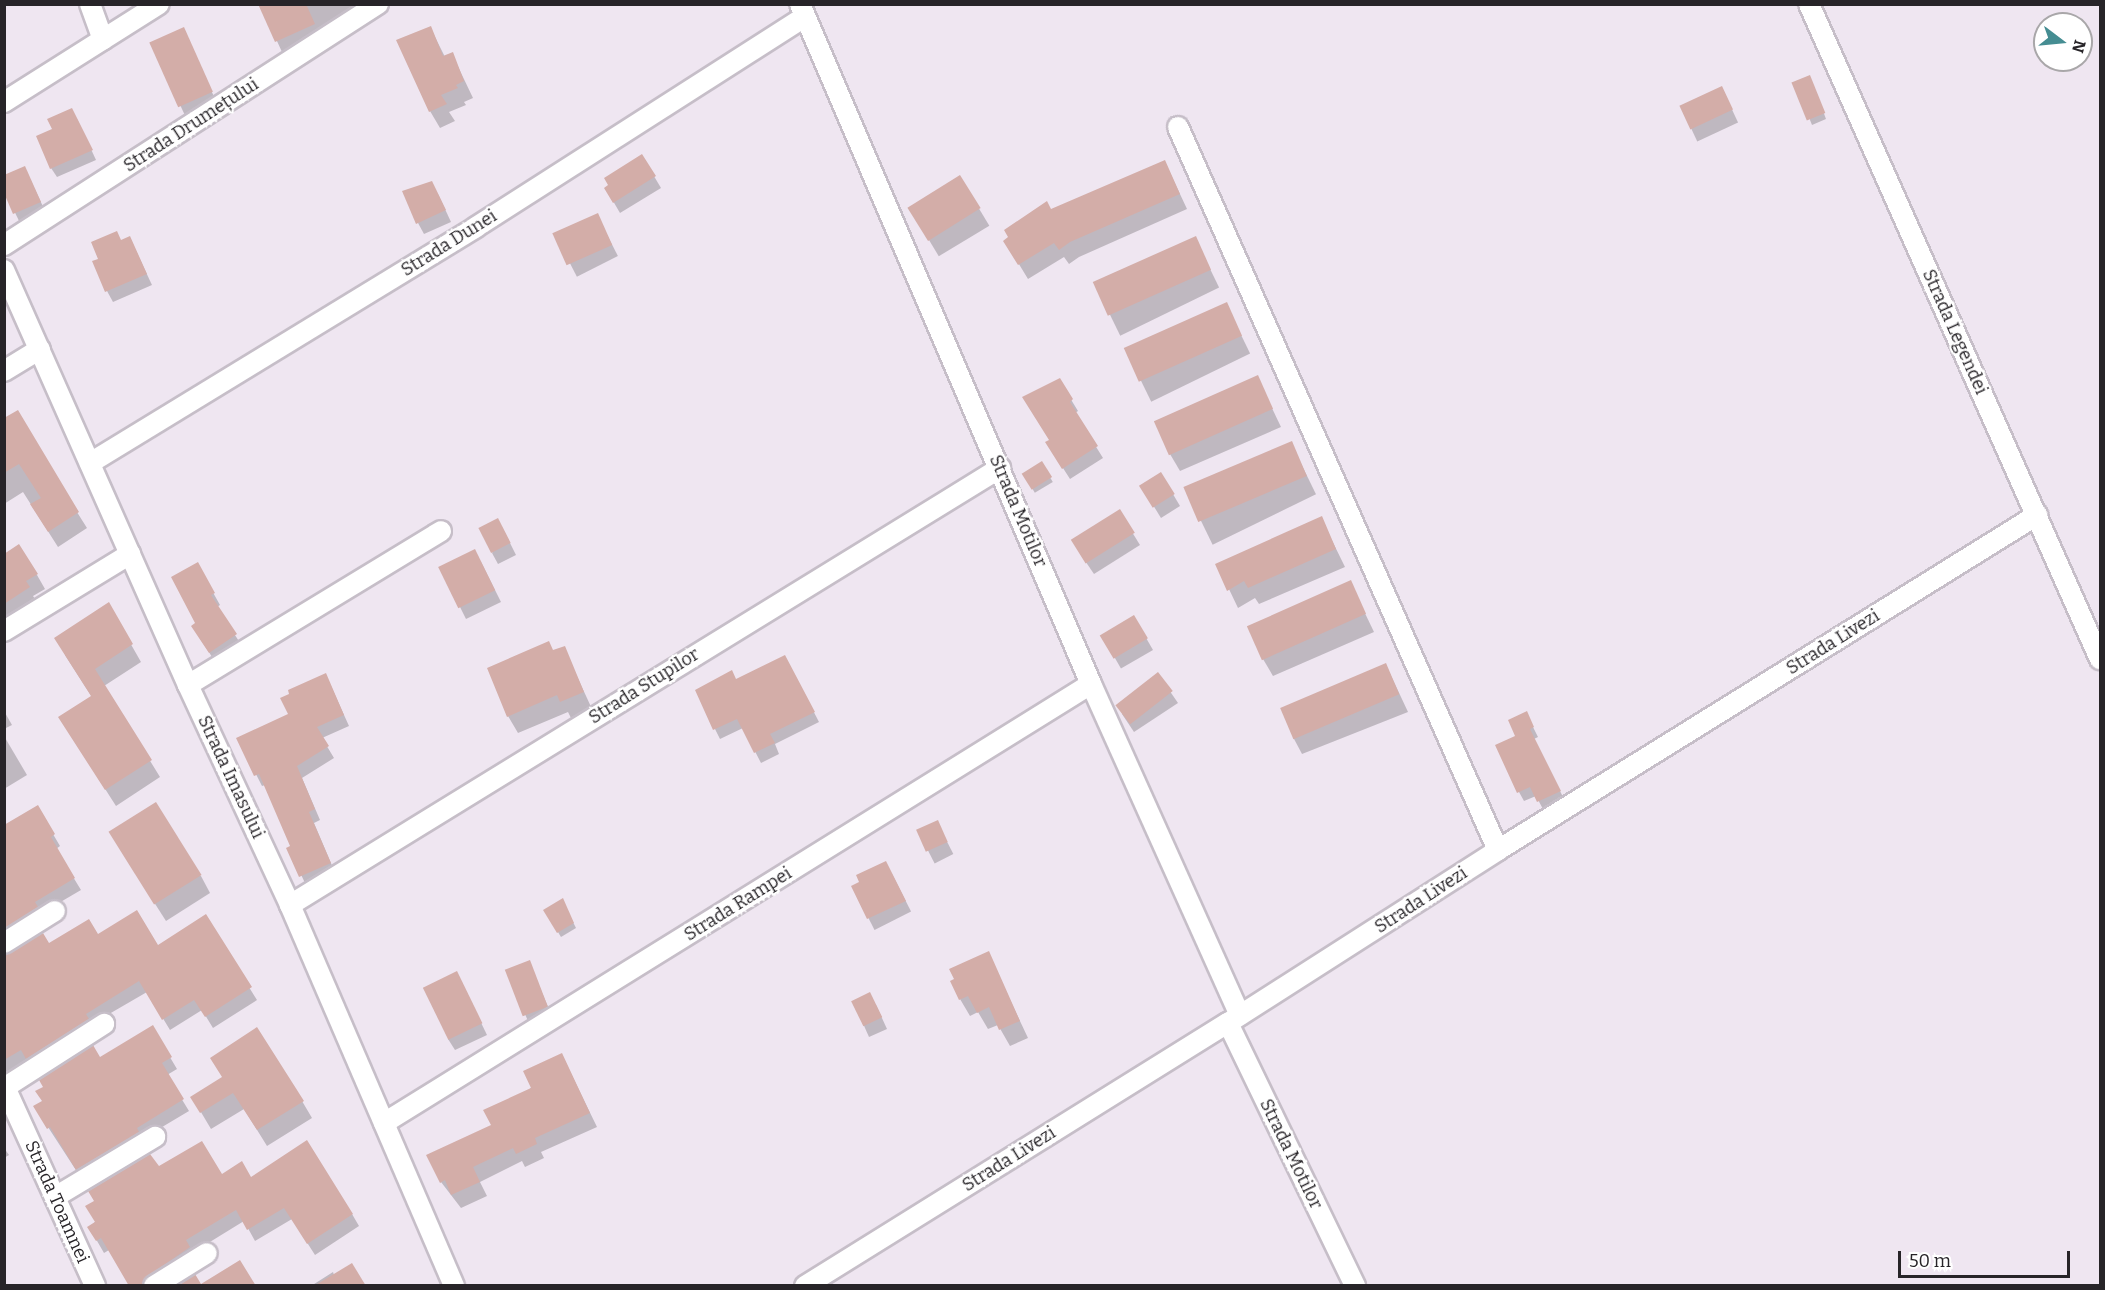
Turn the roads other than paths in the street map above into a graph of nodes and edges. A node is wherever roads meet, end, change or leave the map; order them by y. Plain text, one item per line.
1 (90, 4) edge
2 (159, 4) edge
3 (378, 4) edge
4 (1809, 4) edge
5 (802, 11) edge
6 (103, 39) junction
7 (4, 102) edge
8 (1178, 127) dead end
9 (4, 245) edge
10 (4, 270) edge
11 (40, 349) junction
12 (4, 371) edge
13 (90, 463) junction
14 (1000, 468) junction
15 (2037, 515) junction
16 (441, 531) dead end
17 (130, 554) junction
18 (4, 631) edge
19 (2100, 659) edge
20 (1091, 684) junction
21 (188, 685) junction
22 (1498, 850) junction
23 (290, 905) junction
24 (55, 910) dead end
25 (4, 943) edge
26 (1234, 1019) junction
27 (104, 1024) dead end
28 (5, 1087) edge
29 (384, 1123) junction
30 (155, 1137) dead end
31 (55, 1197) junction
32 (207, 1253) dead end
33 (95, 1286) edge
34 (154, 1286) edge
35 (454, 1286) edge
36 (805, 1286) edge
37 (1355, 1286) edge

1 - 6 street
2 - 6 street
3 - 9 street, Strada Drumețului
4 - 15 street, Strada Legendei
5 - 13 street, Strada Dunei
5 - 14 street, Strada Motilor
6 - 7 street
8 - 22 street
10 - 11 street, Strada Imasului
11 - 12 street
11 - 13 street, Strada Imasului
13 - 17 street, Strada Imasului
14 - 20 street, Strada Motilor
14 - 23 street, Strada Stupilor
15 - 19 street, Strada Legendei
15 - 22 street, Strada Livezi
16 - 21 street
17 - 18 street
17 - 21 street, Strada Imasului
20 - 26 street, Strada Motilor
20 - 29 street, Strada Rampei
21 - 23 street, Strada Imasului
22 - 26 street, Strada Livezi
23 - 29 street, Strada Imasului
24 - 25 street
26 - 36 street, Strada Livezi
26 - 37 street, Strada Motilor
27 - 28 street
28 - 31 street, Strada Toamnei
29 - 35 street, Strada Imasului
30 - 31 street
31 - 33 street, Strada Toamnei
32 - 34 street

